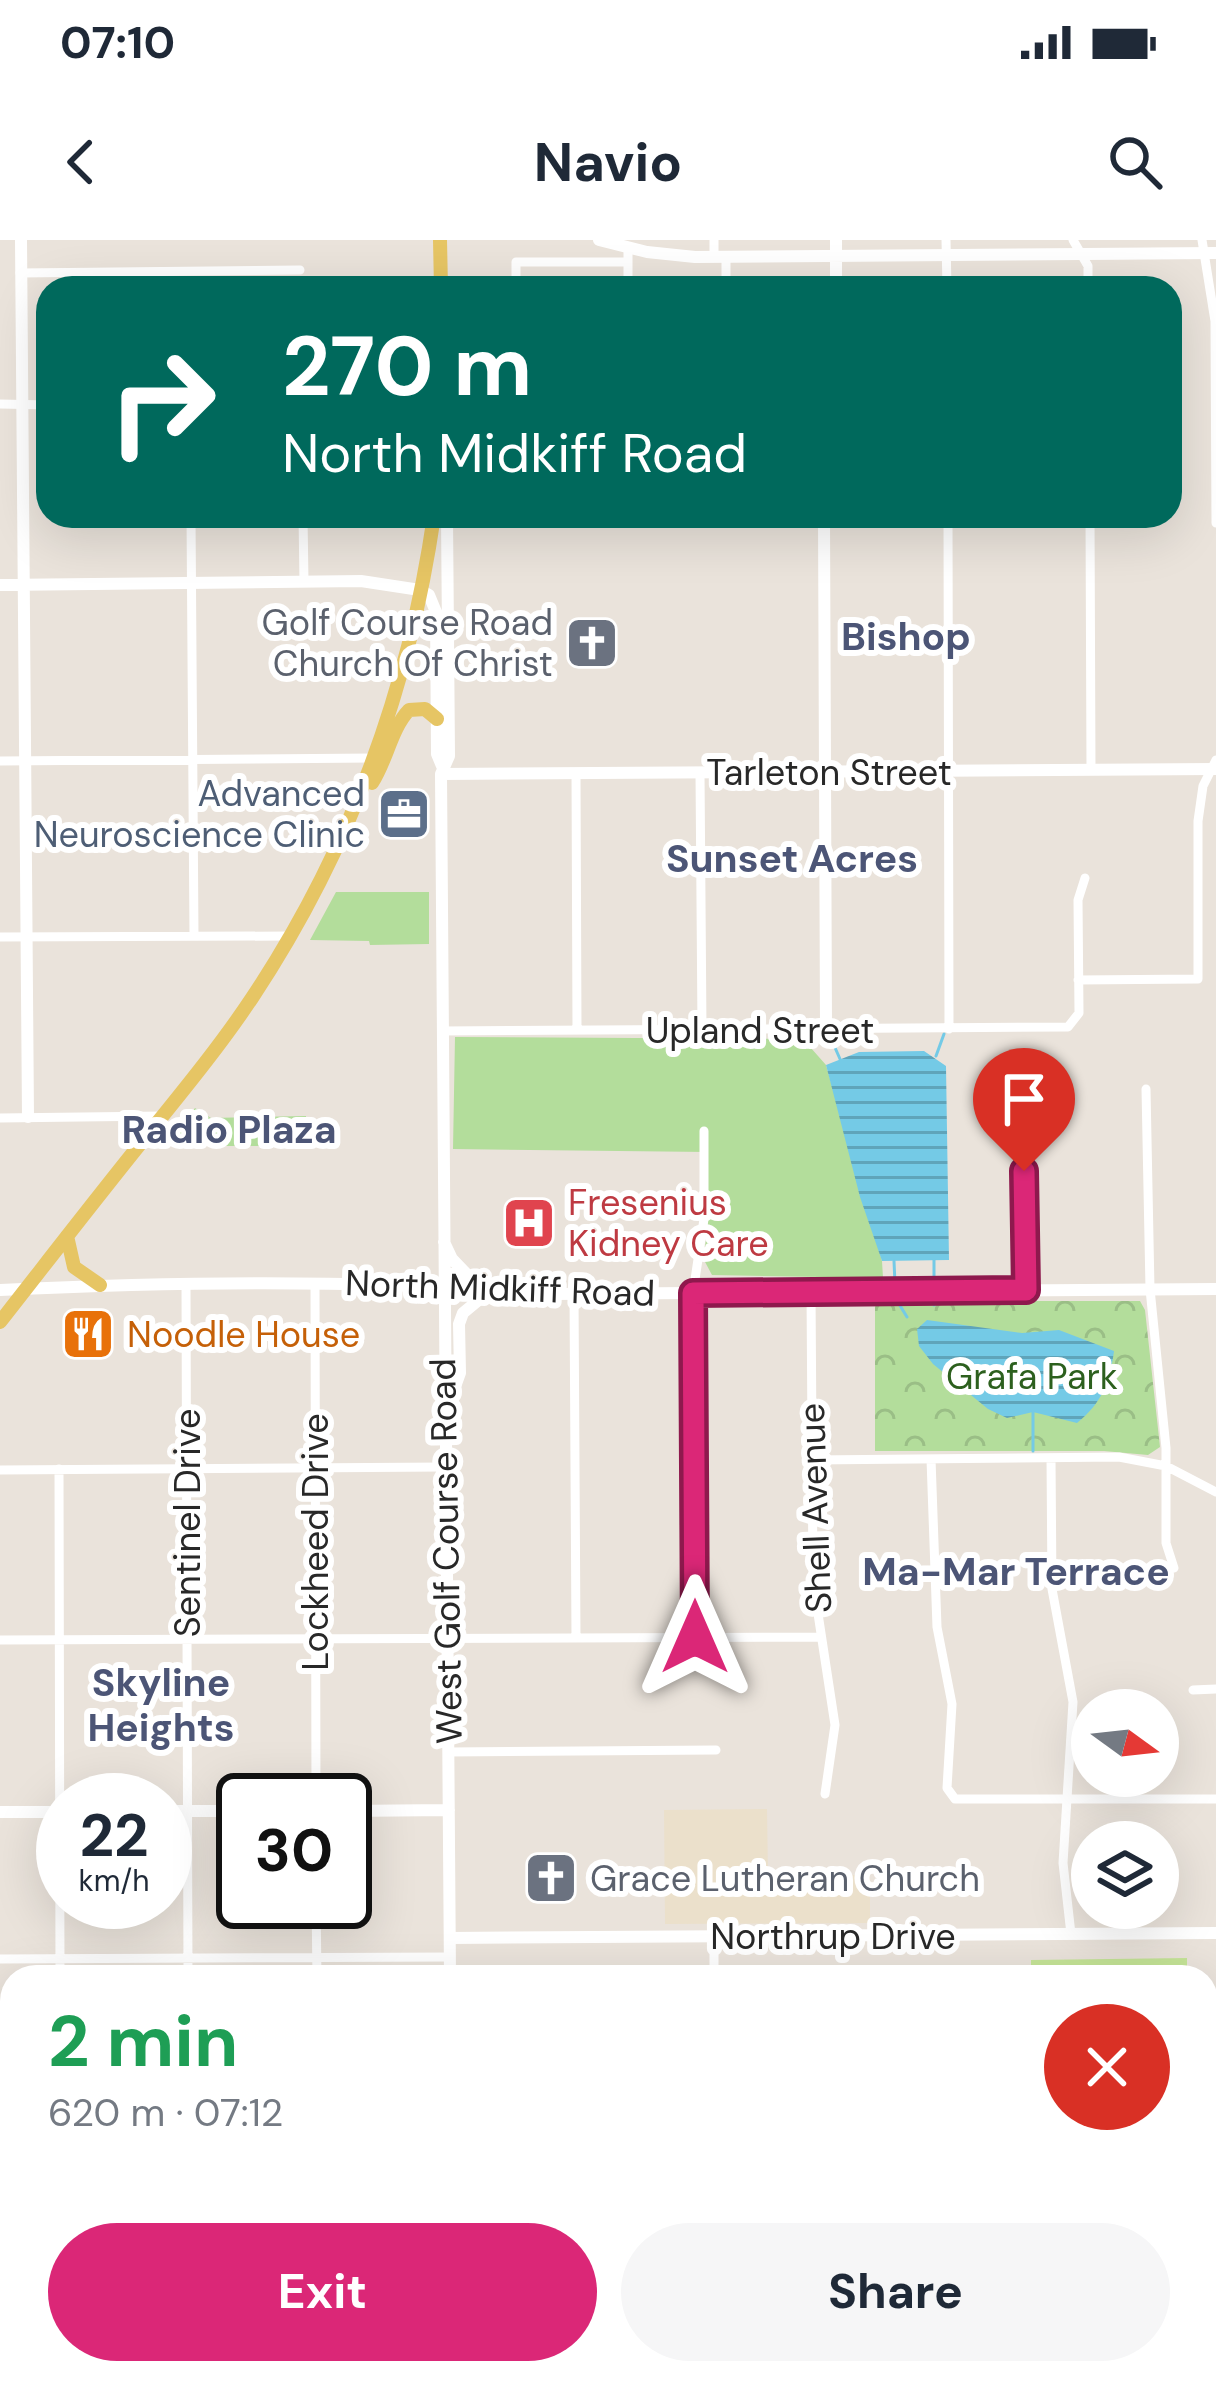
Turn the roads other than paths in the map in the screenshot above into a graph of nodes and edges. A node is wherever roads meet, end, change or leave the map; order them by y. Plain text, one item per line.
1 (21, 240) edge
2 (440, 240) edge
3 (599, 240) edge
4 (714, 240) edge
5 (1073, 240) edge
6 (946, 247) edge
7 (836, 248) edge
8 (1207, 249) edge
9 (1082, 254) junction
10 (628, 255) junction
11 (720, 256) junction
12 (300, 270) dead end
13 (244, 271) junction
14 (20, 272) junction
15 (135, 272) junction
16 (135, 276) edge
17 (244, 276) edge
18 (441, 276) edge
19 (516, 276) edge
20 (628, 276) edge
21 (724, 276) edge
22 (1088, 276) edge
23 (0, 404) edge
24 (21, 404) junction
25 (36, 405) edge
26 (1216, 523) edge
27 (191, 528) edge
28 (303, 528) edge
29 (432, 528) edge
30 (447, 528) edge
31 (824, 528) edge
32 (948, 528) edge
33 (1090, 528) edge
34 (304, 582) junction
35 (192, 583) junction
36 (0, 585) edge
37 (23, 585) junction
38 (420, 590) junction
39 (436, 719) junction
40 (375, 758) junction
41 (193, 760) junction
42 (0, 761) edge
43 (24, 761) junction
44 (1215, 766) edge
45 (442, 770) junction
46 (1091, 770) junction
47 (949, 771) junction
48 (825, 772) junction
49 (576, 773) junction
50 (700, 773) junction
51 (356, 807) junction
52 (1085, 878) dead end
53 (194, 936) junction
54 (291, 936) junction
55 (0, 937) edge
56 (26, 937) junction
57 (1078, 980) junction
58 (949, 1029) junction
59 (577, 1030) junction
60 (702, 1030) junction
61 (826, 1030) junction
62 (442, 1031) junction
63 (1146, 1089) dead end
64 (163, 1116) junction
65 (28, 1117) junction
66 (0, 1118) edge
67 (704, 1131) dead end
68 (1023, 1131) dead end
69 (68, 1236) junction
70 (442, 1238) junction
71 (315, 1284) junction
72 (100, 1285) junction
73 (186, 1285) junction
74 (442, 1286) junction
75 (486, 1288) junction
76 (1150, 1288) junction
77 (26, 1289) junction
78 (1216, 1289) edge
79 (0, 1290) edge
80 (1026, 1290) junction
81 (811, 1292) junction
82 (574, 1293) junction
83 (693, 1293) junction
84 (0, 1322) edge
85 (444, 1418) junction
86 (1051, 1458) junction
87 (931, 1459) junction
88 (813, 1460) junction
89 (1166, 1466) junction
90 (445, 1467) junction
91 (187, 1468) junction
92 (315, 1468) junction
93 (58, 1469) junction
94 (0, 1470) edge
95 (1216, 1492) edge
96 (1174, 1568) dead end
97 (695, 1637) junction
98 (819, 1637) junction
99 (576, 1638) junction
100 (316, 1639) junction
101 (446, 1639) junction
102 (0, 1640) edge
103 (59, 1640) junction
104 (187, 1640) junction
105 (1216, 1689) edge
106 (1193, 1690) dead end
107 (716, 1750) dead end
108 (448, 1752) junction
109 (61, 1773) edge
110 (188, 1773) edge
111 (316, 1773) edge
112 (825, 1794) dead end
113 (1216, 1798) edge
114 (1065, 1799) junction
115 (449, 1810) junction
116 (36, 1811) edge
117 (372, 1811) edge
118 (0, 1812) edge
119 (60, 1929) edge
120 (188, 1929) edge
121 (316, 1929) edge
122 (1216, 1933) edge
123 (1071, 1934) junction
124 (715, 1936) junction
125 (450, 1938) junction
126 (450, 1957) junction
127 (188, 1958) junction
128 (316, 1958) junction
129 (0, 1959) edge
130 (60, 1959) junction
131 (60, 1965) edge
132 (188, 1965) edge
133 (316, 1965) edge
134 (450, 1965) edge
135 (714, 1965) edge

1 - 14 street
2 - 18 main road
3 - 10 street
4 - 11 street
5 - 9 street
6 - 7 street
6 - 9 street
7 - 11 street
8 - 9 street
8 - 26 street
9 - 22 street
10 - 11 street
10 - 19 street
10 - 20 street
11 - 21 street
12 - 13 street
13 - 15 street
13 - 17 street
14 - 15 street
14 - 24 street
15 - 16 street
23 - 24 street
24 - 25 street
24 - 37 street
27 - 35 street
28 - 34 street
29 - 38 main road
30 - 45 street, West Golf Course Road
31 - 48 street
32 - 47 street
33 - 46 street
34 - 35 street
34 - 38 street
35 - 37 street
35 - 41 street
36 - 37 street
37 - 43 street
38 - 39 street, West Golf Course Road
38 - 40 main road
39 - 45 street, West Golf Course Road
39 - 51 main road
40 - 41 street
40 - 51 main road
41 - 43 street
41 - 53 street
42 - 43 street
43 - 56 street
44 - 46 street, Tarleton Street
44 - 57 street
45 - 49 street, Tarleton Street
45 - 62 street, West Golf Course Road
46 - 47 street, Tarleton Street
47 - 48 street, Tarleton Street
47 - 58 street
48 - 50 street, Tarleton Street
48 - 61 street
49 - 50 street, Tarleton Street
49 - 59 street
50 - 60 street
51 - 54 main road
52 - 57 street
53 - 54 street
53 - 56 street
54 - 64 main road
55 - 56 street
56 - 65 street
57 - 58 street, Upland Street
58 - 61 street, Upland Street
59 - 60 street, Upland Street
59 - 62 street, Upland Street
60 - 61 street, Upland Street
62 - 70 street, West Golf Course Road
63 - 76 street
64 - 65 street
64 - 69 main road
65 - 66 street
67 - 83 street
68 - 80 street
69 - 72 main road
69 - 77 main road
70 - 74 street, West Golf Course Road
70 - 75 street
71 - 73 street, North Midkiff Road
71 - 74 street, North Midkiff Road
71 - 92 street, Lockheed Drive
72 - 73 street, North Midkiff Road
72 - 77 street, North Midkiff Road
73 - 91 street, Sentinel Drive
74 - 75 street, North Midkiff Road
74 - 85 street, West Golf Course Road
75 - 82 street, North Midkiff Road
75 - 85 street
76 - 78 street, North Midkiff Road
76 - 80 street, North Midkiff Road
76 - 89 street
77 - 79 street, North Midkiff Road
77 - 84 main road
80 - 81 street, North Midkiff Road
81 - 83 street, North Midkiff Road
81 - 88 street, Shell Avenue
82 - 83 street, North Midkiff Road
82 - 99 street
83 - 97 street
85 - 90 street, West Golf Course Road
86 - 87 street
86 - 89 street
86 - 114 street
87 - 88 street
87 - 114 street
88 - 98 street, Shell Avenue
89 - 95 street
89 - 96 street
90 - 92 street
90 - 101 street, West Golf Course Road
91 - 92 street
91 - 93 street
91 - 104 street, Sentinel Drive
92 - 100 street, Lockheed Drive
93 - 94 street
93 - 103 street
97 - 98 street
97 - 99 street
98 - 112 street, Shell Avenue
99 - 101 street
100 - 101 street
100 - 104 street
100 - 111 street, Lockheed Drive
101 - 108 street, West Golf Course Road
102 - 103 street
103 - 104 street
103 - 109 street
104 - 110 street, Sentinel Drive
105 - 106 street
107 - 108 street
108 - 115 street, West Golf Course Road
113 - 114 street
114 - 123 street
115 - 117 street
115 - 125 street, West Golf Course Road
116 - 118 street
119 - 130 street
120 - 127 street, Sentinel Drive
121 - 128 street
122 - 123 street, Northrup Drive
123 - 124 street, Northrup Drive
124 - 125 street, Northrup Drive
124 - 135 street
125 - 126 street, West Golf Course Road
126 - 128 street
126 - 134 street, West Golf Course Road
127 - 128 street
127 - 130 street
127 - 132 street, Sentinel Drive
128 - 133 street
129 - 130 street
130 - 131 street

